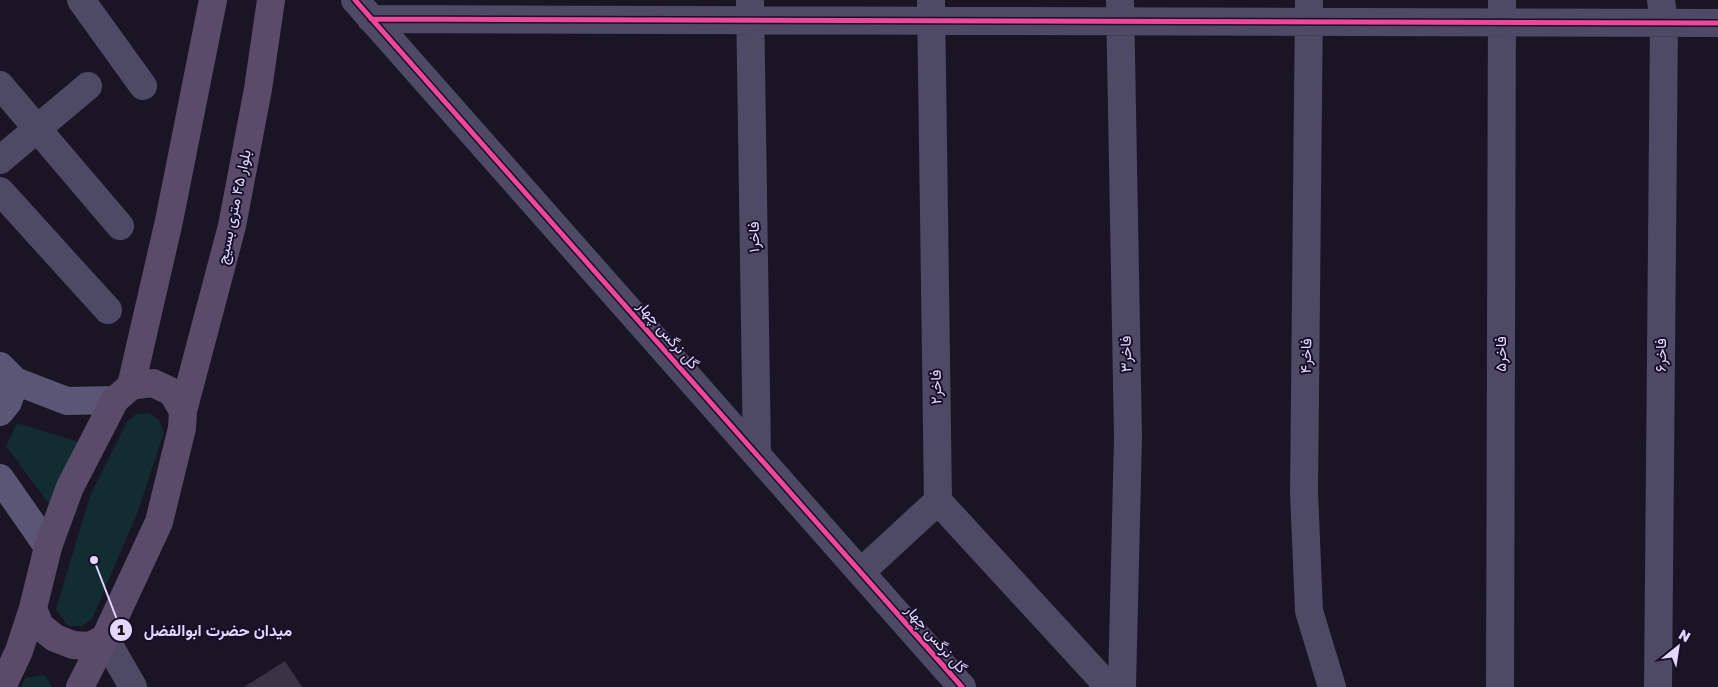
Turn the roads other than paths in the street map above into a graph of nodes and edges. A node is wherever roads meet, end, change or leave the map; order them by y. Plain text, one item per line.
1 (81, 0) edge
2 (213, 0) edge
3 (271, 0) edge
4 (363, 9) edge
5 (559, 10) edge
6 (750, 10) edge
7 (931, 10) edge
8 (1120, 10) edge
9 (1309, 11) edge
10 (1502, 11) edge
11 (1662, 11) edge
12 (1718, 22) edge
13 (0, 85) edge
14 (88, 86) dead end
15 (143, 86) dead end
16 (37, 129) junction
17 (0, 160) edge
18 (0, 191) edge
19 (120, 226) dead end
20 (108, 310) dead end
21 (8, 374) edge
22 (123, 393) junction
23 (183, 411) junction
24 (0, 412) edge
25 (757, 455) junction
26 (0, 478) edge
27 (938, 500) junction
28 (48, 547) junction
29 (861, 572) junction
30 (33, 608) junction
31 (105, 638) junction
32 (2, 687) edge
33 (80, 687) edge
34 (133, 687) edge
35 (962, 687) edge
36 (1108, 687) edge
37 (1122, 687) edge
38 (1332, 687) edge
39 (1500, 687) edge
40 (1658, 687) edge

1 - 15 street
2 - 22 main road
3 - 23 main road, بلوار ۴۵ متری بسیج
4 - 5 street
4 - 25 street, گل نرگس چهار
5 - 6 street
6 - 7 street
6 - 25 street, فاخر۱
7 - 8 street
7 - 27 street, فاخر۲
8 - 9 street
8 - 37 street, فاخر۳
9 - 10 street
9 - 38 street, فاخر۴
10 - 11 street
10 - 39 street, فاخر۵
11 - 12 street
11 - 40 street, فاخر۶
13 - 16 street
14 - 16 street
16 - 17 street
16 - 19 street
18 - 20 street
21 - 22 main road
21 - 24 main road
22 - 23 main road
22 - 28 main road
23 - 31 main road, بلوار ۴۵ متری بسیج
25 - 29 street, گل نرگس چهار
26 - 28 main road
27 - 29 street
27 - 36 street
28 - 30 main road
29 - 35 street, گل نرگس چهار
30 - 31 main road
30 - 32 main road
31 - 33 main road, بلوار ۴۵ متری بسیج
31 - 34 street

